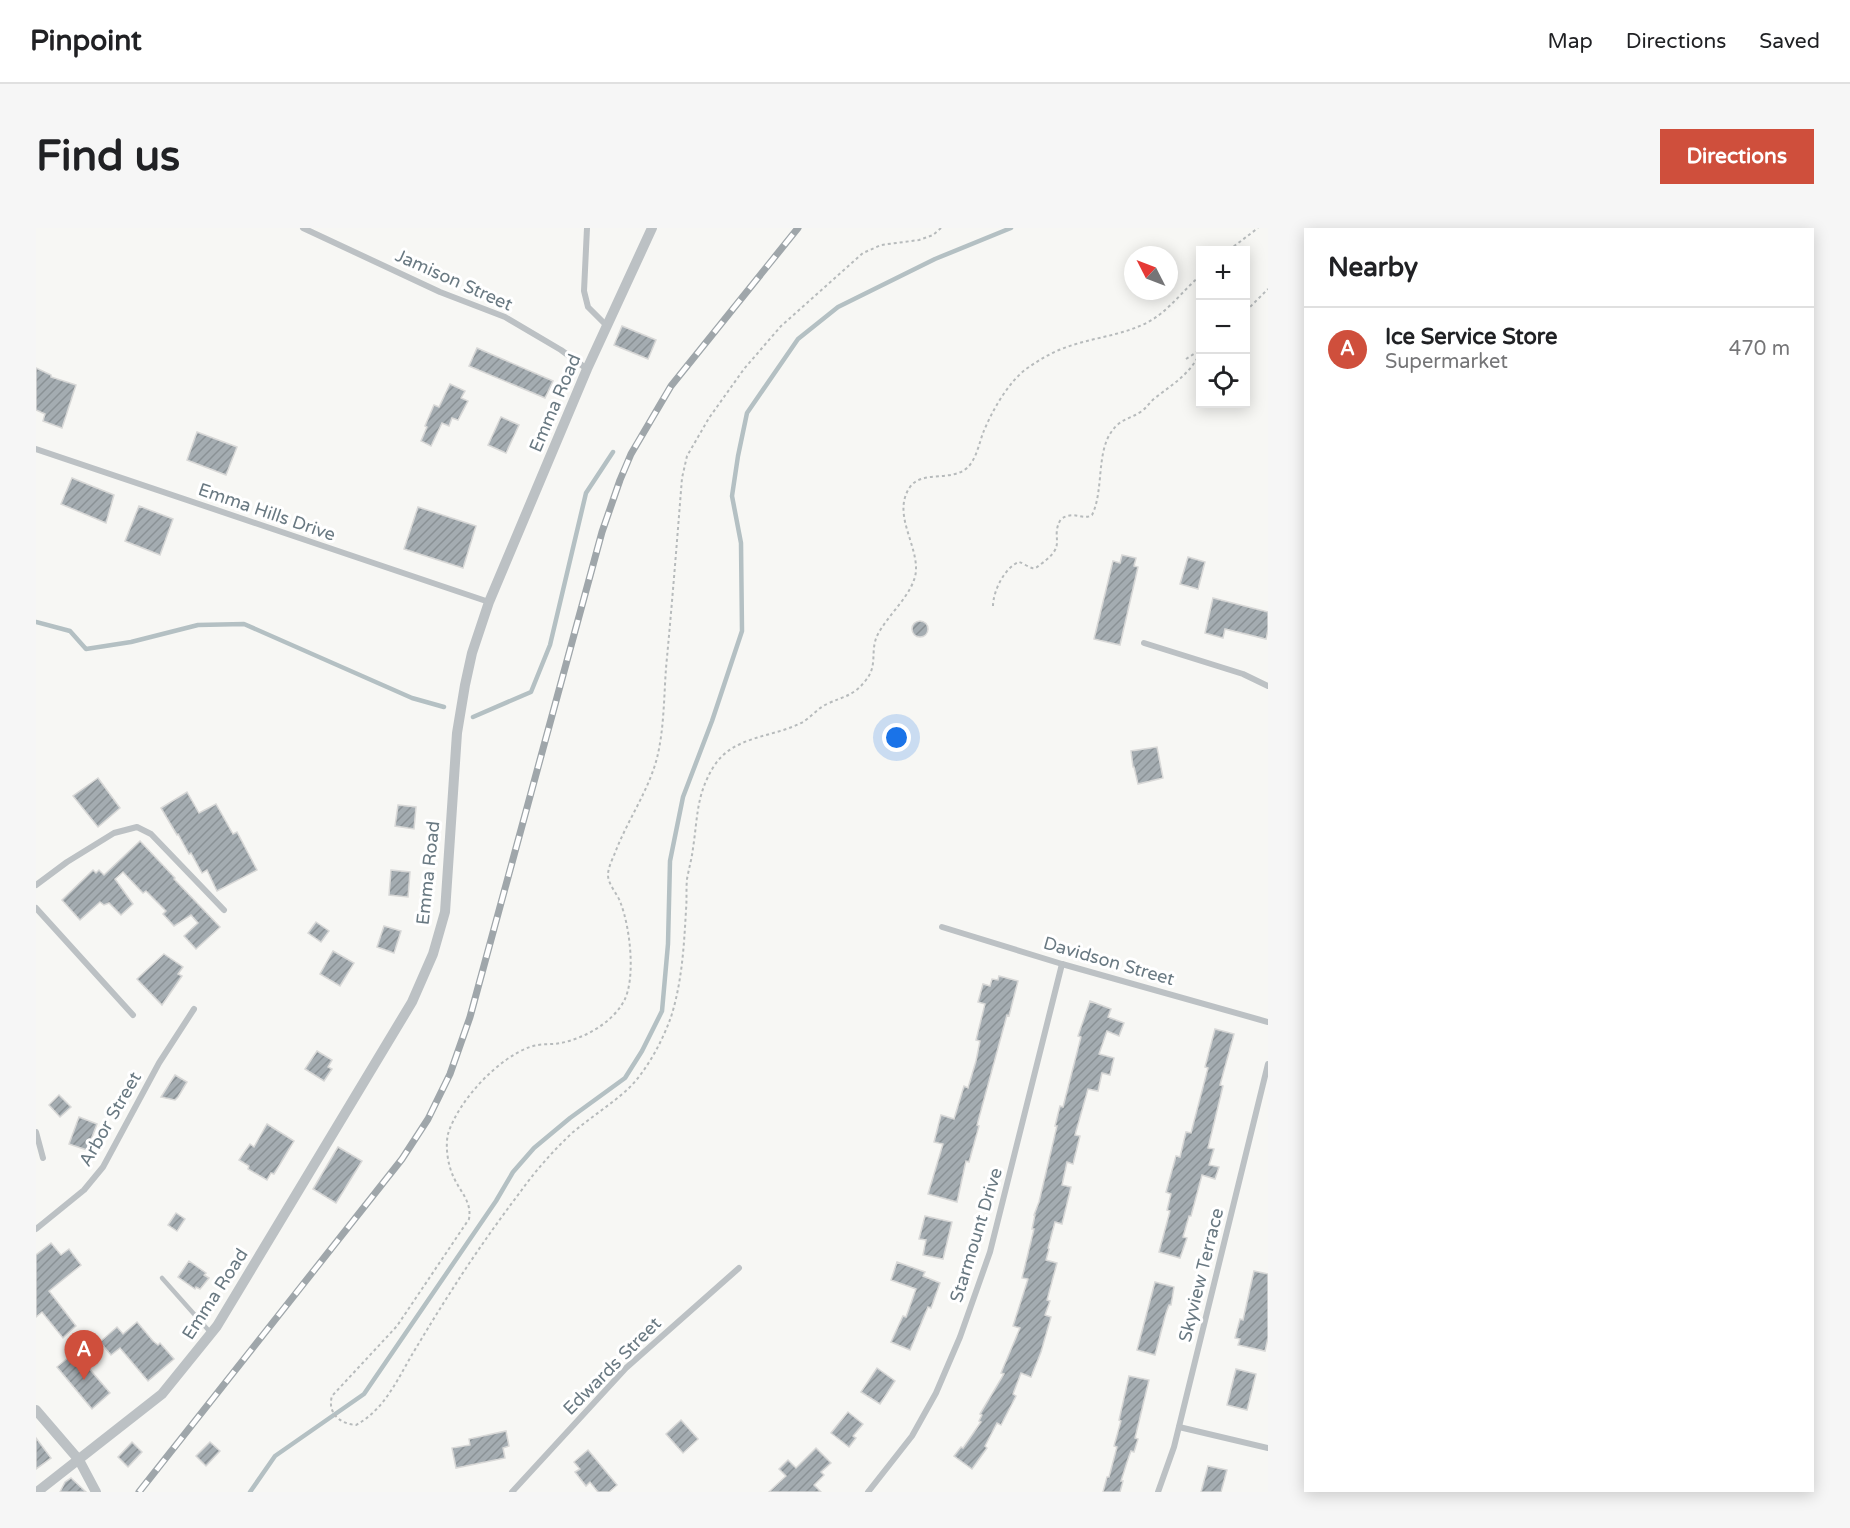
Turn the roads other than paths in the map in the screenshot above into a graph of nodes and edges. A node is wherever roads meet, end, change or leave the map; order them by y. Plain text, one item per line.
1 (303, 228) edge
2 (587, 228) edge
3 (652, 228) edge
4 (606, 325) junction
5 (587, 369) junction
6 (36, 449) edge
7 (489, 602) junction
8 (1144, 642) dead end
9 (1268, 686) edge
10 (36, 885) edge
11 (36, 908) edge
12 (224, 910) dead end
13 (942, 927) dead end
14 (1062, 964) junction
15 (194, 1010) dead end
16 (133, 1015) dead end
17 (1268, 1022) edge
18 (1268, 1064) edge
19 (36, 1132) edge
20 (44, 1158) dead end
21 (36, 1229) edge
22 (739, 1268) dead end
23 (162, 1278) dead end
24 (212, 1334) junction
25 (36, 1410) edge
26 (1179, 1427) junction
27 (1268, 1448) edge
28 (79, 1460) junction
29 (37, 1492) edge
30 (96, 1492) edge
31 (512, 1492) edge
32 (868, 1492) edge
33 (1158, 1492) edge

1 - 5 street, Jamison Street
2 - 4 street
3 - 4 street, Emma Road
4 - 5 street, Emma Road
5 - 7 street, Emma Road
6 - 7 street, Emma Hills Drive
7 - 24 street, Emma Road
8 - 9 street
10 - 12 street
11 - 16 street
13 - 14 street, Davidson Street
14 - 17 street, Davidson Street
14 - 32 street, Starmount Drive
15 - 21 street, Arbor Street
18 - 26 street, Skyview Terrace
19 - 20 street
22 - 31 street, Edwards Street
23 - 24 lane
24 - 28 street, Emma Road
25 - 28 street
26 - 27 street
26 - 33 street, Skyview Terrace
28 - 29 street, Emma Road
28 - 30 street

